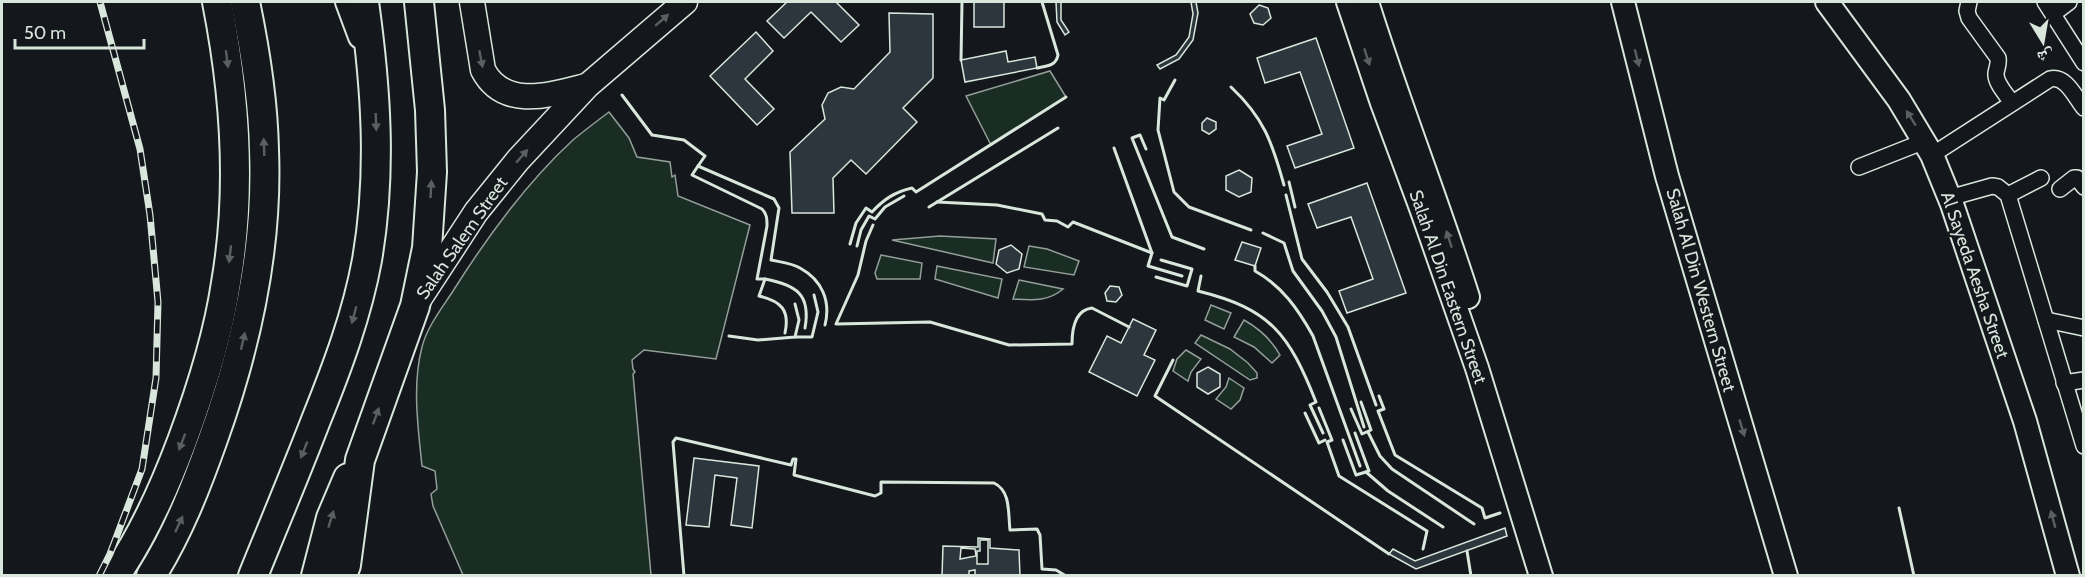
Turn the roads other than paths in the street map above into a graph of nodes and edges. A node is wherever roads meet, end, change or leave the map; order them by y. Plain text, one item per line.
1 (217, 2) edge
2 (245, 2) edge
3 (347, 2) edge
4 (364, 2) edge
5 (419, 2) edge
6 (472, 2) edge
7 (685, 2) edge
8 (1348, 2) edge
9 (1367, 2) edge
10 (1623, 2) edge
11 (1827, 2) edge
12 (1969, 2) edge
13 (2070, 2) edge
14 (2049, 8) edge
15 (2084, 63) edge
16 (374, 78) junction
17 (587, 86) junction
18 (2012, 103) junction
19 (2083, 107) edge
20 (1929, 148) junction
21 (1859, 167) dead end
22 (2041, 178) dead end
23 (2084, 187) edge
24 (2060, 189) dead end
25 (2007, 195) junction
26 (1949, 198) junction
27 (415, 306) junction
28 (2046, 320) junction
29 (2084, 328) edge
30 (2084, 380) edge
31 (2064, 383) junction
32 (2082, 436) edge
33 (360, 460) junction
34 (115, 576) edge
35 (151, 576) edge
36 (253, 576) edge
37 (315, 576) edge
38 (342, 576) edge
39 (1541, 576) edge
40 (1556, 576) edge
41 (1786, 576) edge
42 (2068, 576) edge

1 -> 34 highway
35 -> 2 highway
3 - 16 main road
4 - 16 highway
27 -> 5 highway
6 -> 17 main road
17 -> 7 main road, Salah Salem Street
8 -> 39 main road, Salah Al Din Eastern Street
40 -> 9 main road, Salah Al Din Eastern Street
10 -> 41 main road, Salah Al Din Western Street
20 -> 11 main road, Al Sayeda Aesha Street
12 - 18 street
13 - 14 street
14 - 15 street
16 -> 36 highway
27 -> 17 main road, Salah Salem Street
18 - 19 street
18 - 20 street
20 - 21 street
20 - 26 main road, Al Sayeda Aesha Street
22 - 25 street
23 - 24 street
25 - 26 street
25 - 28 street
42 -> 26 main road, Al Sayeda Aesha Street
33 -> 27 highway, Salah Salem Street
28 - 29 street
28 - 31 street
30 - 31 street
31 - 32 street
37 -> 33 highway
33 - 38 highway, Salah Salem Street

